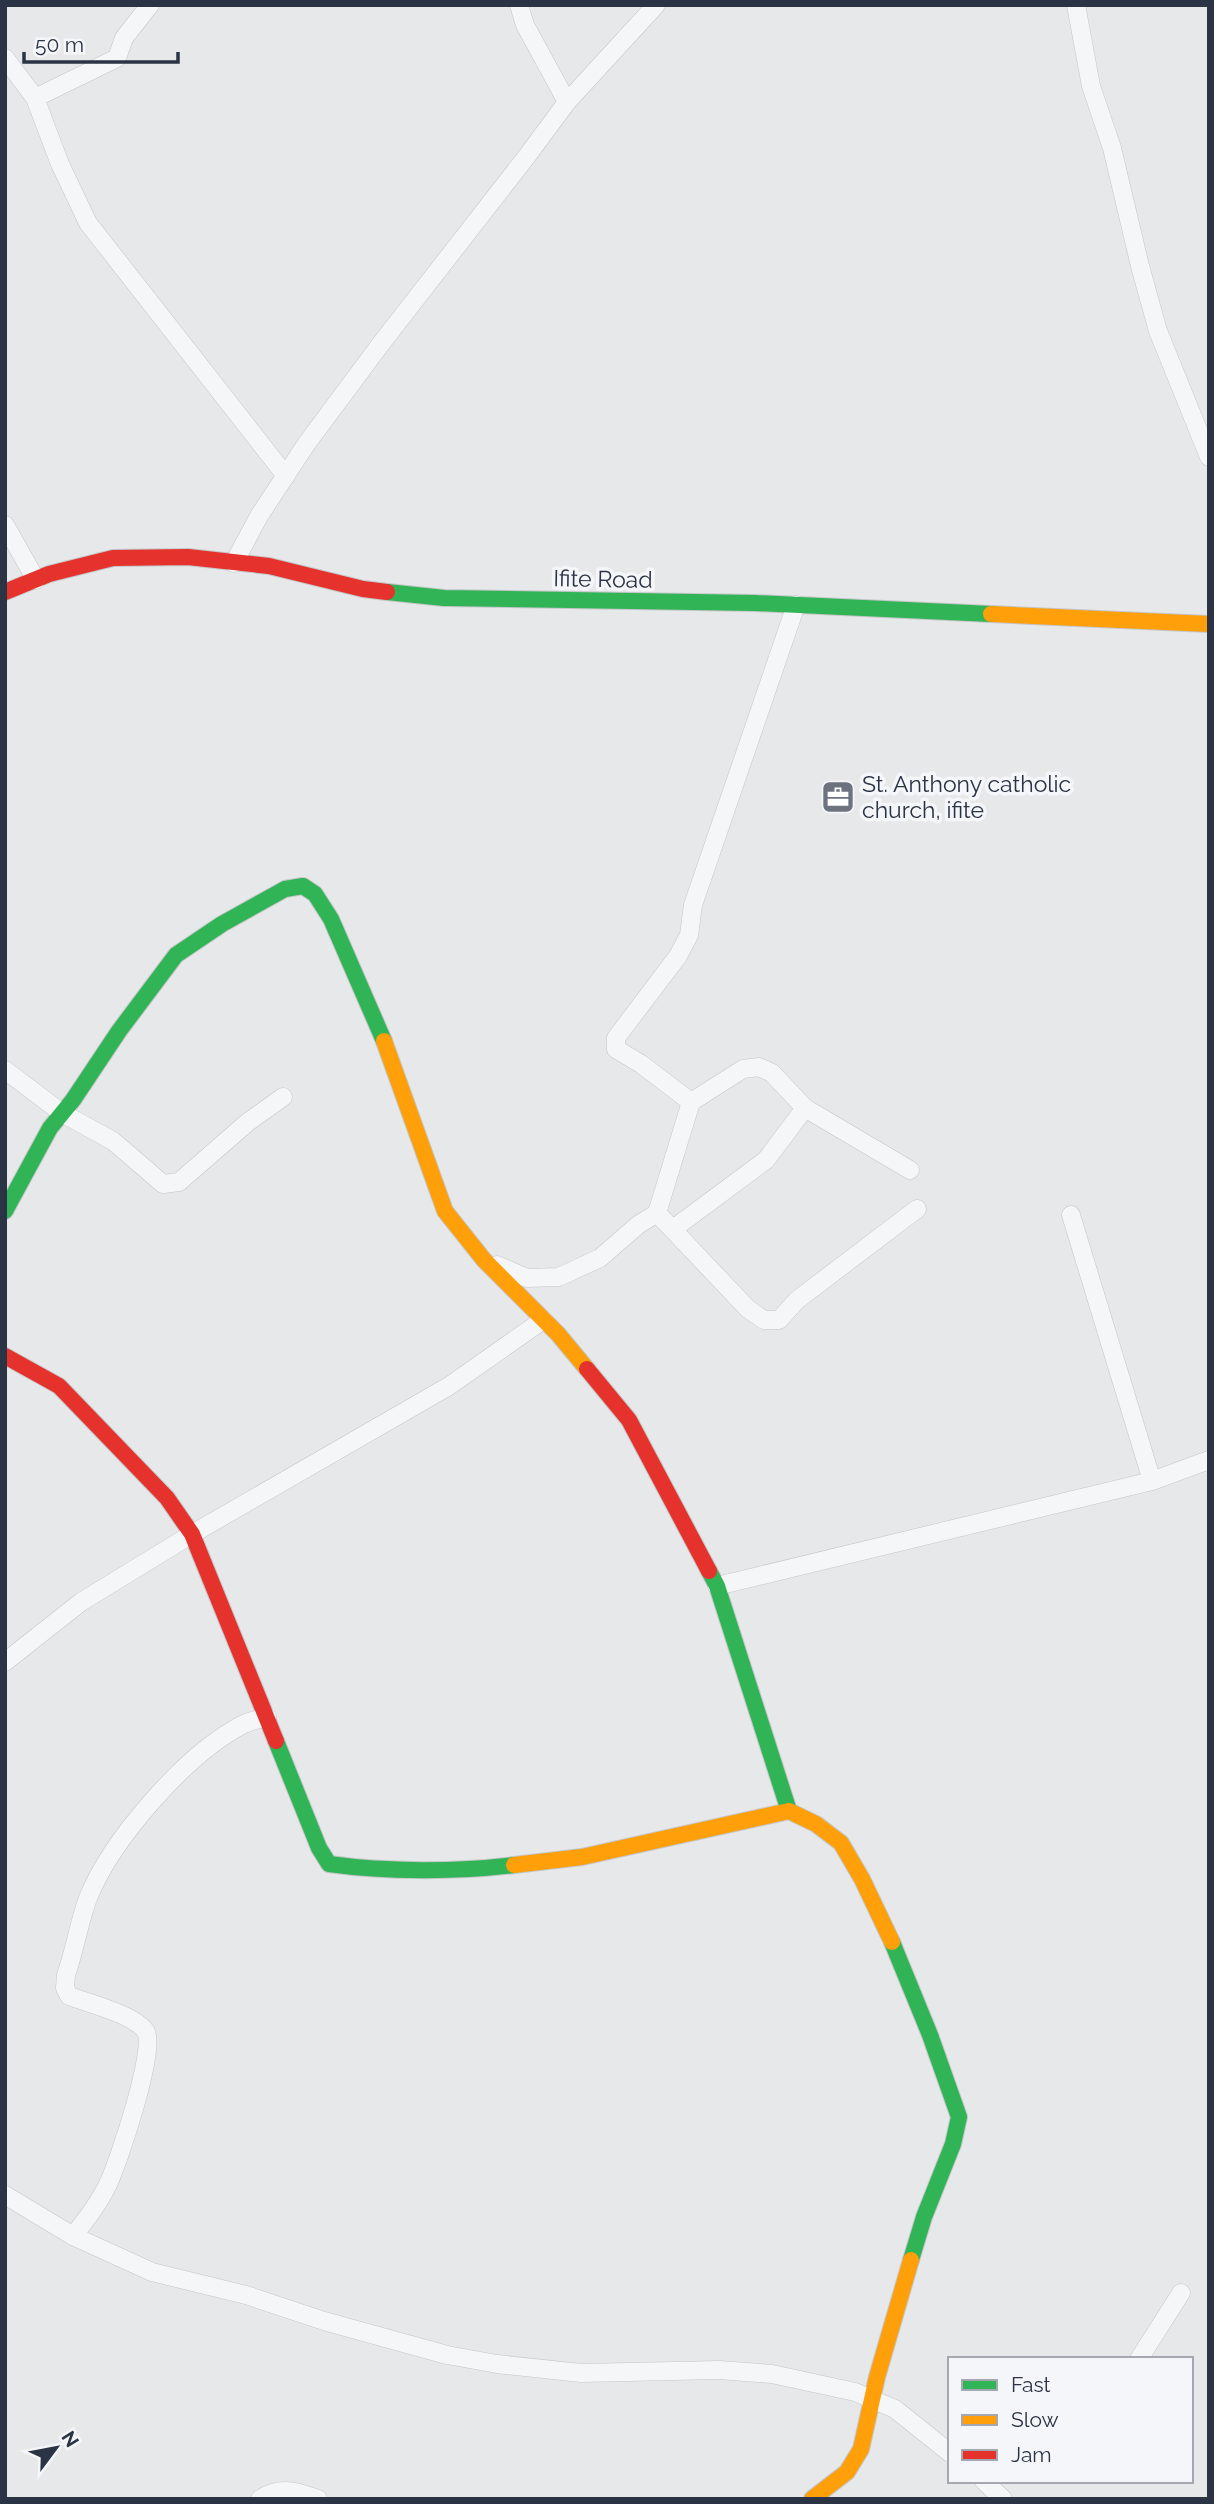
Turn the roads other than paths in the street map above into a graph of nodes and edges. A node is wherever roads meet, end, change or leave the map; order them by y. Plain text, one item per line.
1 (150, 5) edge
2 (519, 5) edge
3 (656, 5) edge
4 (1076, 5) edge
5 (5, 58) edge
6 (35, 98) junction
7 (567, 102) junction
8 (1209, 457) edge
9 (286, 476) junction
10 (5, 525) edge
11 (234, 563) junction
12 (36, 580) junction
13 (5, 592) edge
14 (796, 605) junction
15 (1209, 624) edge
16 (5, 1070) edge
17 (283, 1097) dead end
18 (691, 1102) junction
19 (805, 1108) junction
20 (62, 1114) junction
21 (910, 1170) dead end
22 (917, 1209) dead end
23 (5, 1211) edge
24 (657, 1213) junction
25 (1071, 1215) dead end
26 (673, 1229) junction
27 (484, 1260) junction
28 (543, 1320) junction
29 (5, 1356) edge
30 (1209, 1460) edge
31 (1152, 1481) junction
32 (192, 1534) junction
33 (717, 1586) junction
34 (5, 1662) edge
35 (267, 1717) junction
36 (789, 1811) junction
37 (7, 2199) edge
38 (73, 2236) junction
39 (1181, 2293) dead end
40 (1140, 2357) edge
41 (871, 2399) junction
42 (948, 2451) edge
43 (986, 2483) edge
44 (260, 2499) edge
45 (318, 2499) edge
46 (811, 2499) edge
47 (1003, 2499) edge

1 - 6 street
2 - 7 street
3 - 7 street
4 - 8 street
5 - 6 street
6 - 9 street
7 - 9 street
9 - 11 street
10 - 12 street
11 - 12 street, Ifite Road
11 - 14 street, Ifite Road
12 - 13 street, Ifite Road
14 - 15 street, Ifite Road
14 - 18 street
16 - 20 street
17 - 20 street
18 - 19 street
18 - 24 street
19 - 21 street
19 - 26 street
20 - 23 street
20 - 27 street
22 - 26 street
24 - 26 street
24 - 27 street
25 - 31 street
27 - 28 street
28 - 32 street
28 - 33 street
29 - 32 street
30 - 31 street
31 - 33 street
32 - 34 street
32 - 35 street
33 - 36 street
35 - 36 street
35 - 38 street
36 - 41 street
37 - 38 street
38 - 41 street
39 - 40 street
41 - 42 street
41 - 46 street
43 - 47 street
44 - 45 street

